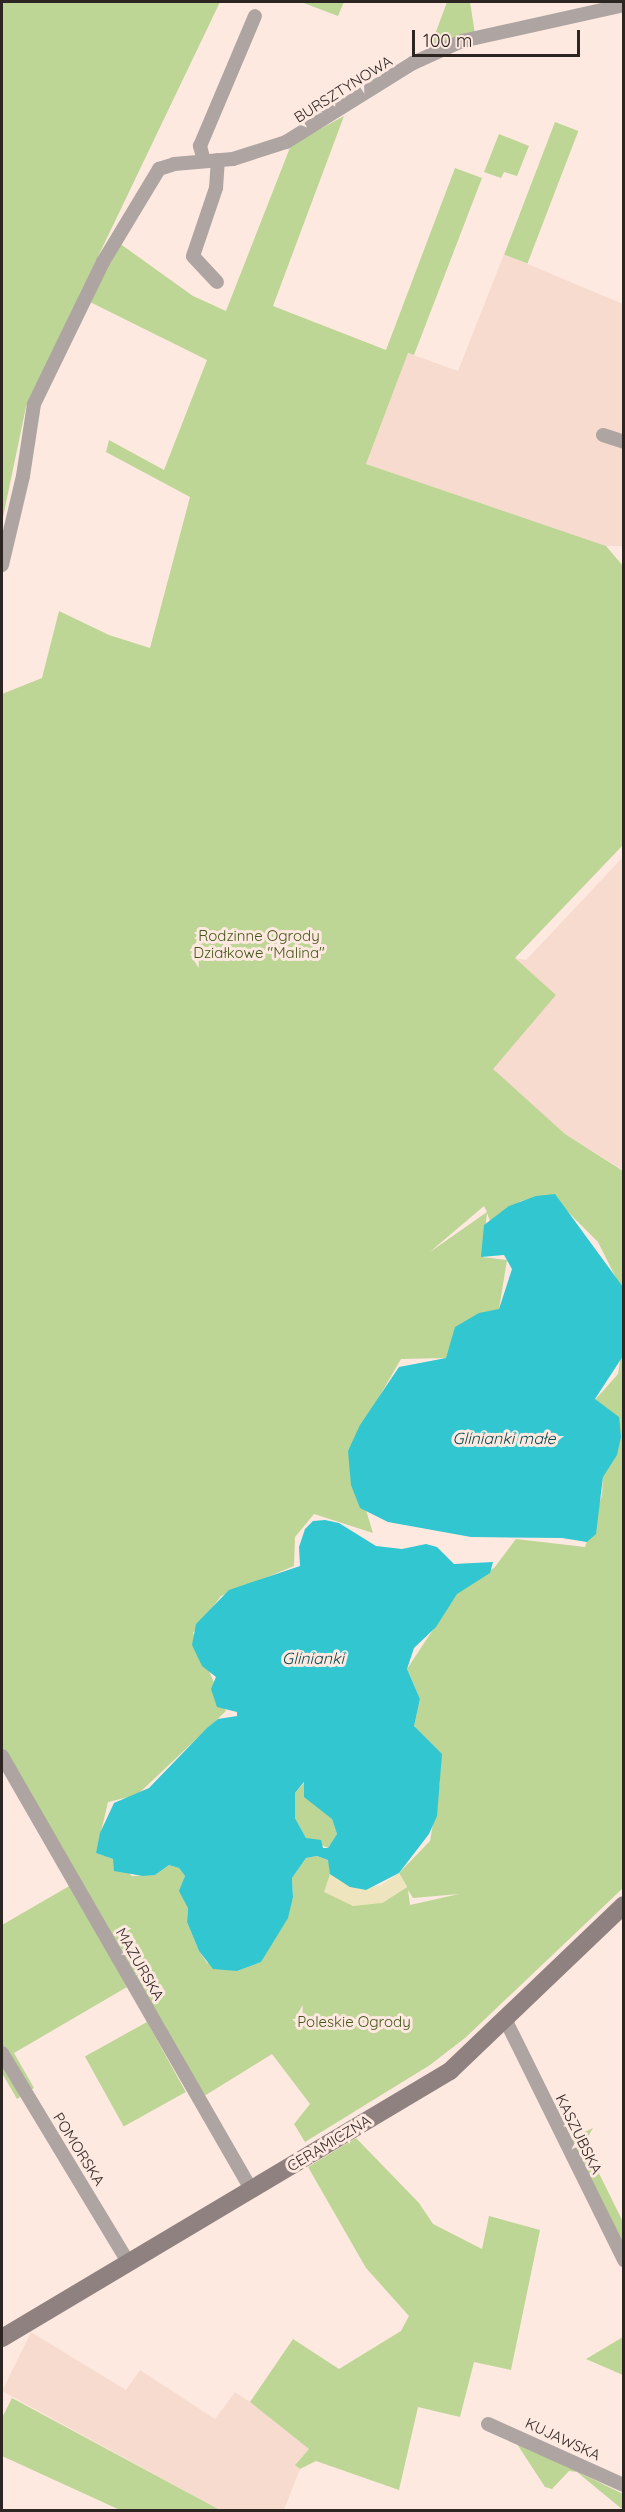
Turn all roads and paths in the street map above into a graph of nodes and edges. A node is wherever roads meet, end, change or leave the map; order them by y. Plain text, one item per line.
1 (624, 5) edge
2 (255, 16) dead end
3 (211, 161) junction
4 (218, 282) dead end
5 (603, 435) dead end
6 (624, 442) edge
7 (2, 565) edge
8 (2, 1756) edge
9 (624, 1905) edge
10 (506, 2021) junction
11 (2, 2053) edge
12 (251, 2189) junction
13 (624, 2260) edge
14 (128, 2262) junction
15 (2, 2338) edge
16 (488, 2424) dead end
17 (624, 2485) edge

1 - 3 street, BURSZTYNOWA
2 - 3 street
3 - 4 street
3 - 7 street, BURSZTYNOWA
5 - 6 street
8 - 12 street, MAZURSKA
9 - 10 street, CERAMICZNA
10 - 12 street, CERAMICZNA
10 - 13 street, KASZUBSKA
11 - 14 street, POMORSKA
12 - 14 street, CERAMICZNA
14 - 15 street, CERAMICZNA
16 - 17 street, KUJAWSKA

